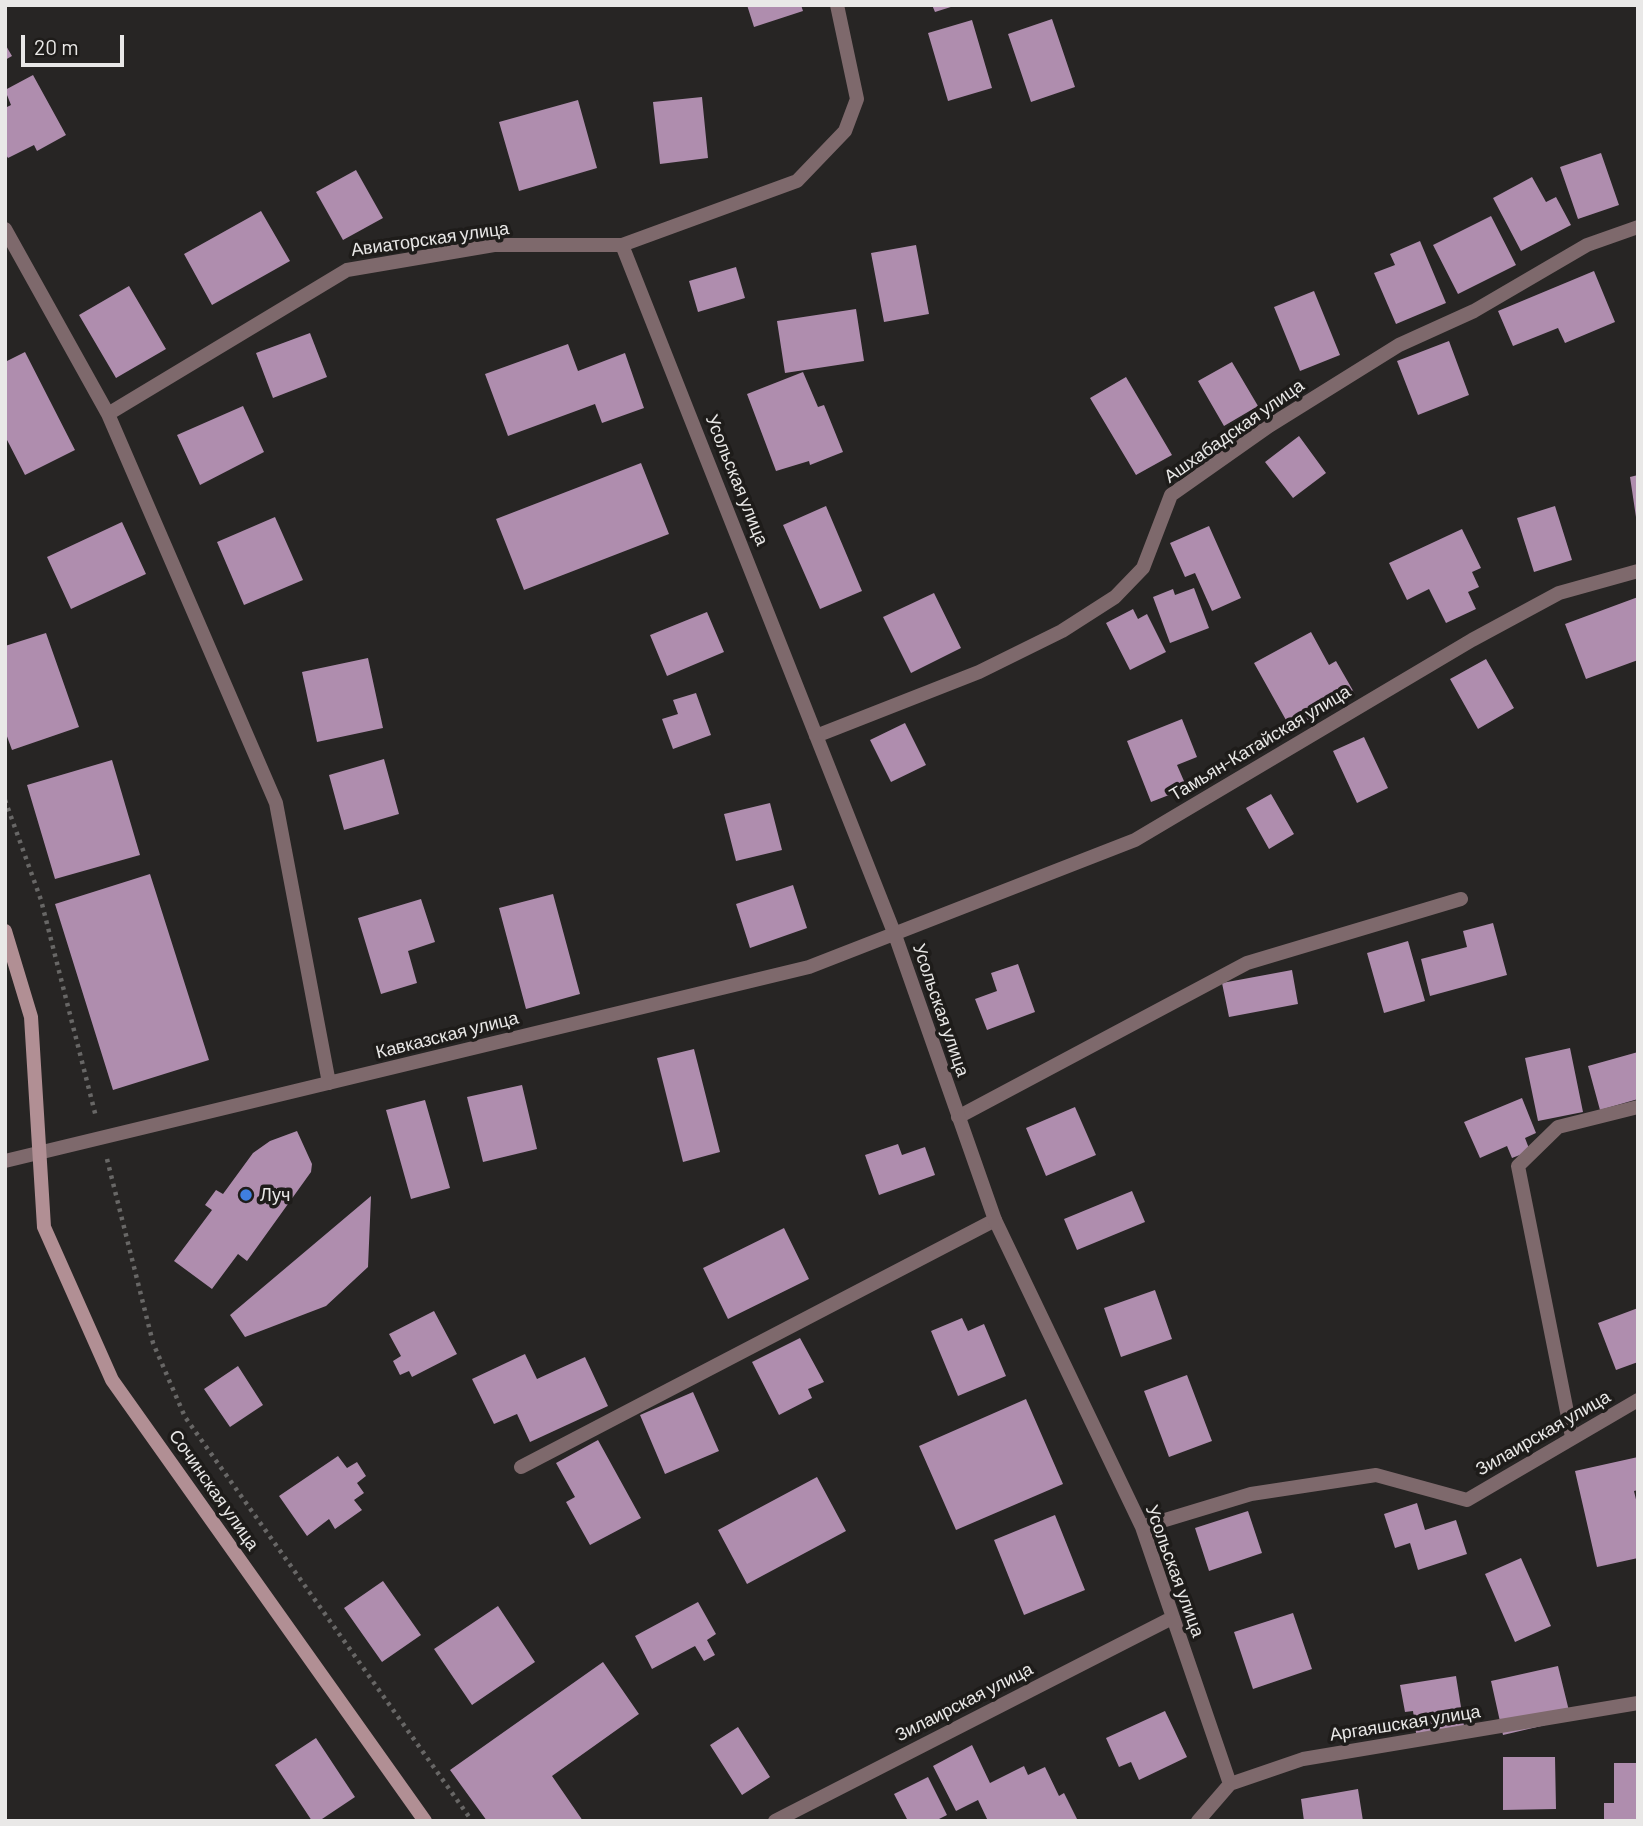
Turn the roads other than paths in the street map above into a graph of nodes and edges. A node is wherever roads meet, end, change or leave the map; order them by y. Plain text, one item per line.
1 (837, 5) edge
2 (1638, 227) edge
3 (5, 229) edge
4 (622, 245) junction
5 (108, 414) junction
6 (1638, 571) edge
7 (816, 736) junction
8 (1461, 899) dead end
9 (5, 931) edge
10 (895, 935) junction
11 (329, 1083) junction
12 (1638, 1107) edge
13 (958, 1118) junction
14 (41, 1151) junction
15 (5, 1161) edge
16 (995, 1220) junction
17 (1638, 1400) edge
18 (1572, 1437) junction
19 (521, 1466) dead end
20 (1142, 1527) junction
21 (1171, 1618) junction
22 (1638, 1703) edge
23 (1230, 1784) junction
24 (425, 1821) edge
25 (775, 1821) edge
26 (1198, 1821) edge

1 - 4 street, Авиаторская улица
2 - 7 street, Ашхабадская улица
3 - 5 street
4 - 5 street, Авиаторская улица
4 - 7 street, Усольская улица
5 - 11 street
6 - 10 street, Тамьян-Катайская улица
7 - 10 street, Усольская улица
8 - 13 street
9 - 14 main road, Сочинская улица
10 - 11 street, Кавказская улица
10 - 13 street, Усольская улица
11 - 14 street, Кавказская улица
12 - 18 street
13 - 16 street, Усольская улица
14 - 15 street, Кавказская улица
14 - 24 main road, Сочинская улица
16 - 19 street
16 - 20 street, Усольская улица
17 - 18 street, Зилаирская улица
18 - 20 street, Зилаирская улица
20 - 21 street, Усольская улица
21 - 23 street, Усольская улица
21 - 25 street, Зилаирская улица
22 - 23 street, Аргаяшская улица
23 - 26 street

